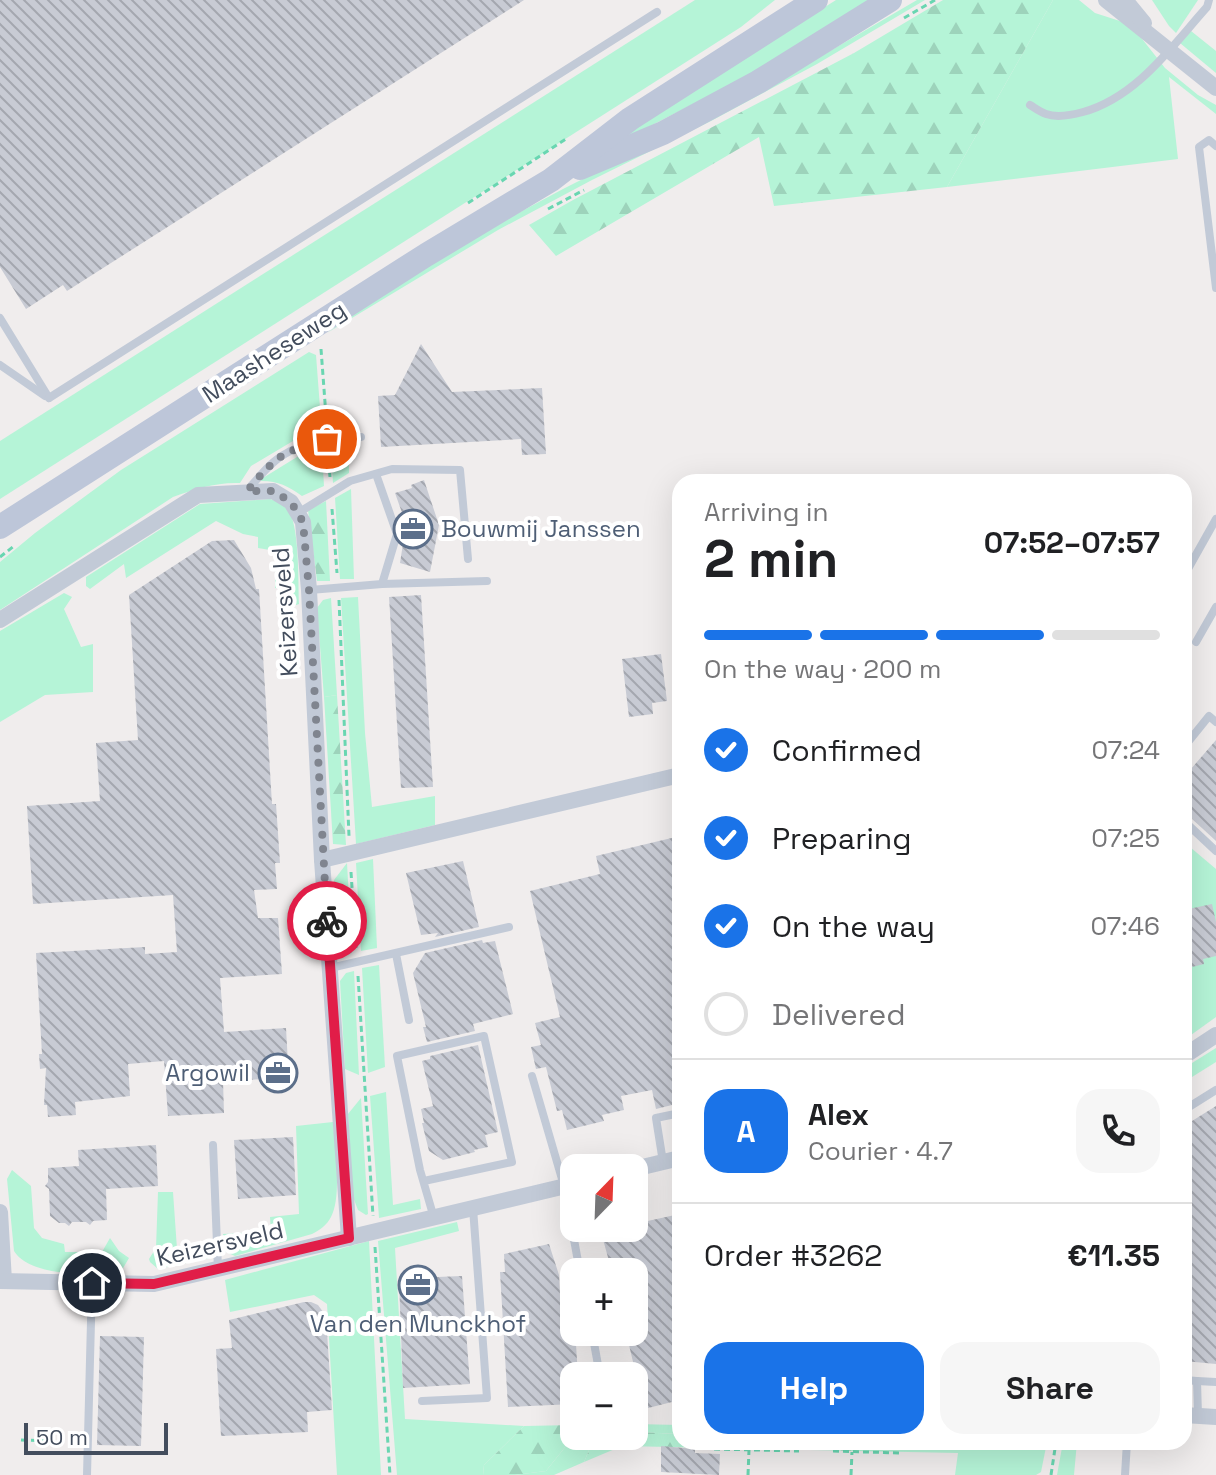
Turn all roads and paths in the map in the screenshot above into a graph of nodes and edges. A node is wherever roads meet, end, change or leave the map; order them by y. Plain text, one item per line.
1 (816, 0) edge
2 (890, 0) edge
3 (1106, 0) edge
4 (1125, 0) edge
5 (1208, 3) edge
6 (657, 12) dead end
7 (1216, 14) edge
8 (1166, 47) junction
9 (1216, 88) edge
10 (1030, 105) dead end
11 (1216, 146) edge
12 (551, 180) junction
13 (1216, 288) edge
14 (0, 318) edge
15 (321, 340) dead end
16 (0, 365) edge
17 (49, 398) junction
18 (361, 437) dead end
19 (327, 439) junction
20 (376, 474) junction
21 (247, 491) junction
22 (331, 492) junction
23 (298, 513) junction
24 (1216, 519) edge
25 (0, 527) edge
26 (468, 559) dead end
27 (1192, 562) edge
28 (487, 581) dead end
29 (382, 584) junction
30 (339, 587) junction
31 (309, 590) junction
32 (1216, 607) edge
33 (0, 620) edge
34 (1196, 642) dead end
35 (1216, 722) edge
36 (1192, 737) edge
37 (672, 777) edge
38 (1192, 828) edge
39 (1216, 851) edge
40 (350, 854) junction
41 (322, 860) junction
42 (509, 927) dead end
43 (396, 954) junction
44 (357, 963) junction
45 (330, 968) junction
46 (409, 1020) dead end
47 (1216, 1035) edge
48 (1192, 1051) edge
49 (532, 1076) dead end
50 (1216, 1090) edge
51 (1192, 1105) edge
52 (672, 1115) edge
53 (213, 1145) dead end
54 (560, 1158) edge
55 (672, 1160) edge
56 (663, 1162) junction
57 (648, 1166) edge
58 (424, 1181) junction
59 (560, 1187) edge
60 (473, 1208) junction
61 (0, 1212) edge
62 (434, 1218) junction
63 (374, 1232) junction
64 (349, 1238) junction
65 (218, 1269) junction
66 (2, 1281) edge
67 (92, 1283) junction
68 (1192, 1381) edge
69 (1197, 1381) junction
70 (1216, 1382) edge
71 (422, 1401) dead end
72 (1192, 1410) edge
73 (1192, 1416) edge
74 (1216, 1417) edge
75 (21, 1440) dead end
76 (48, 1441) dead end
77 (749, 1450) joint
78 (1055, 1450) edge
79 (1127, 1450) edge
80 (799, 1451) dead end
81 (833, 1451) dead end
82 (852, 1452) junction
83 (900, 1453) dead end
84 (87, 1475) edge
85 (390, 1475) edge
86 (748, 1475) edge
87 (851, 1475) edge
88 (1051, 1475) edge
89 (1125, 1475) edge

1 - 12 main road, Maasheseweg
2 - 12 main road, Maasheseweg
3 - 8 street
4 - 8 street
5 - 7 lane
5 - 8 lane
6 - 17 lane
8 - 9 street
8 - 10 lane
11 - 13 lane
12 - 25 main road, Maasheseweg
14 - 17 lane
15 - 19 path
16 - 17 lane
18 - 19 lane
19 - 21 lane
19 - 22 path
20 - 22 lane
20 - 26 lane
20 - 29 lane
21 - 23 street, Keizersveld
21 - 33 street, Keizersveld
22 - 23 lane
22 - 30 path
23 - 31 street, Keizersveld
24 - 27 lane
28 - 29 lane
29 - 30 lane
30 - 31 lane
30 - 40 path
31 - 41 street, Keizersveld
32 - 34 lane
35 - 36 lane
37 - 40 street
38 - 39 lane
40 - 41 street
40 - 44 path
41 - 45 street, Keizersveld
42 - 43 lane
43 - 44 lane
43 - 46 lane
44 - 45 lane
44 - 63 path
45 - 64 street, Keizersveld
47 - 48 street
49 - 54 lane
50 - 51 lane
52 - 56 lane
53 - 65 lane
55 - 56 street
56 - 57 street
58 - 58 lane
58 - 62 lane
59 - 60 street, Keizersveld
60 - 62 street, Keizersveld
60 - 71 lane
61 - 66 street, Keizersveld
62 - 63 street, Keizersveld
63 - 64 street, Keizersveld
63 - 85 path
64 - 65 street, Keizersveld
65 - 67 street, Keizersveld
66 - 67 street, Keizersveld
67 - 84 lane
68 - 69 lane
69 - 70 lane
69 - 72 lane
73 - 74 street
75 - 76 path
77 - 80 path
77 - 86 path
78 - 88 path
79 - 89 lane
81 - 82 path
82 - 83 path
82 - 87 path

